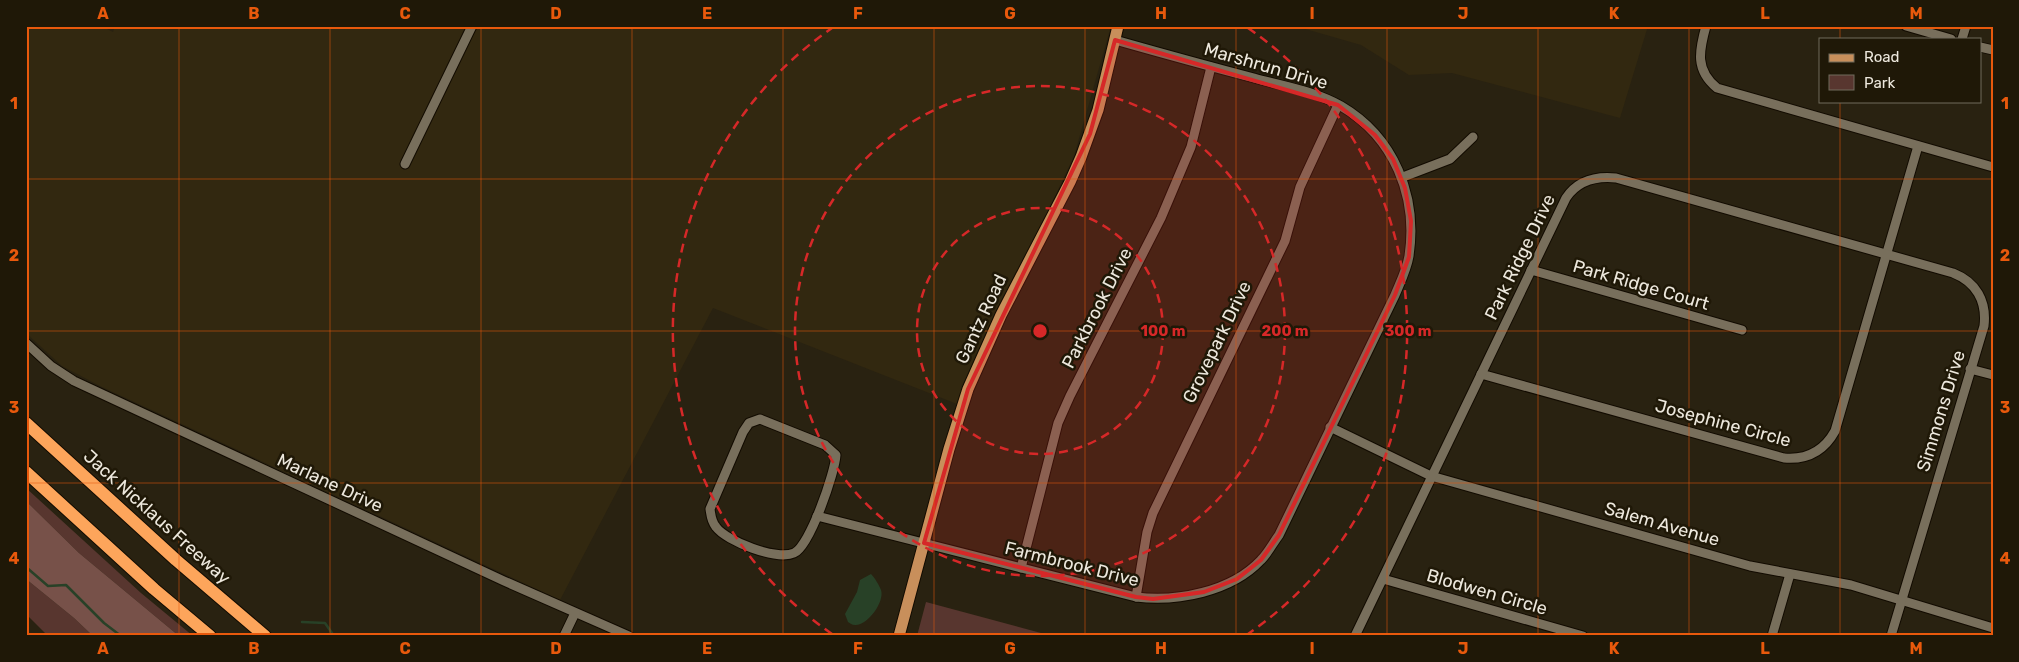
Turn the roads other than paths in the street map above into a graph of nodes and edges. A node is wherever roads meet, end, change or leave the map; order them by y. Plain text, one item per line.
1 (472, 26) edge
2 (1118, 26) edge
3 (1706, 26) edge
4 (1906, 26) edge
5 (1966, 26) edge
6 (1948, 38) edge
7 (1962, 38) edge
8 (1115, 40) junction
9 (1211, 67) junction
10 (1338, 105) junction
11 (1473, 137) dead end
12 (1918, 146) junction
13 (405, 164) dead end
14 (1993, 167) edge
15 (1402, 177) junction
16 (1887, 254) junction
17 (1531, 270) junction
18 (1742, 330) dead end
19 (26, 343) edge
20 (1970, 368) junction
21 (1481, 374) junction
22 (1993, 375) edge
23 (1341, 405) joint
24 (26, 423) edge
25 (1330, 427) junction
26 (26, 472) edge
27 (1431, 476) junction
28 (817, 516) junction
29 (924, 543) junction
30 (1020, 568) junction
31 (1790, 574) junction
32 (1383, 579) junction
33 (1136, 597) junction
34 (1901, 601) junction
35 (575, 613) junction
36 (1993, 628) edge
37 (210, 636) edge
38 (265, 636) edge
39 (564, 636) edge
40 (629, 636) edge
41 (899, 636) edge
42 (1355, 636) edge
43 (1583, 636) edge
44 (1772, 636) edge
45 (1891, 636) edge

1 - 13 street
2 - 8 main road, Gantz Road
3 - 12 street
4 - 6 street
5 - 7 street
8 - 9 street, Marshrun Drive
8 - 29 main road, Gantz Road
9 - 10 street, Marshrun Drive
9 - 30 street, Parkbrook Drive
10 - 15 street, Marshrun Drive
10 - 33 street, Grovepark Drive
11 - 15 street
12 - 14 street
12 - 16 street, Josephine Circle
15 - 23 street, Marshrun Drive
16 - 17 street, Park Ridge Drive
16 - 20 street, Simmons Drive
16 - 21 street, Josephine Circle
17 - 18 street, Park Ridge Court
17 - 21 street, Park Ridge Drive
19 - 35 street, Marlane Drive
20 - 22 street
20 - 34 street, Simmons Drive
21 - 27 street, Park Ridge Drive
23 - 25 street, Farmbrook Drive
24 - 38 highway, Jack Nicklaus Freeway
25 - 27 street, Salem Avenue
25 - 33 street, Farmbrook Drive
26 - 37 highway
27 - 31 street, Salem Avenue
27 - 32 street, Park Ridge Drive
28 - 28 street
28 - 29 street, Farmbrook Drive
29 - 30 street, Farmbrook Drive
29 - 41 main road, Gantz Road
30 - 33 street, Farmbrook Drive
31 - 34 street, Salem Avenue
31 - 44 street
32 - 42 street, Park Ridge Drive
32 - 43 street, Blodwen Circle
34 - 36 street, Salem Avenue
34 - 45 street, Simmons Drive
35 - 39 street
35 - 40 street, Marlane Drive

